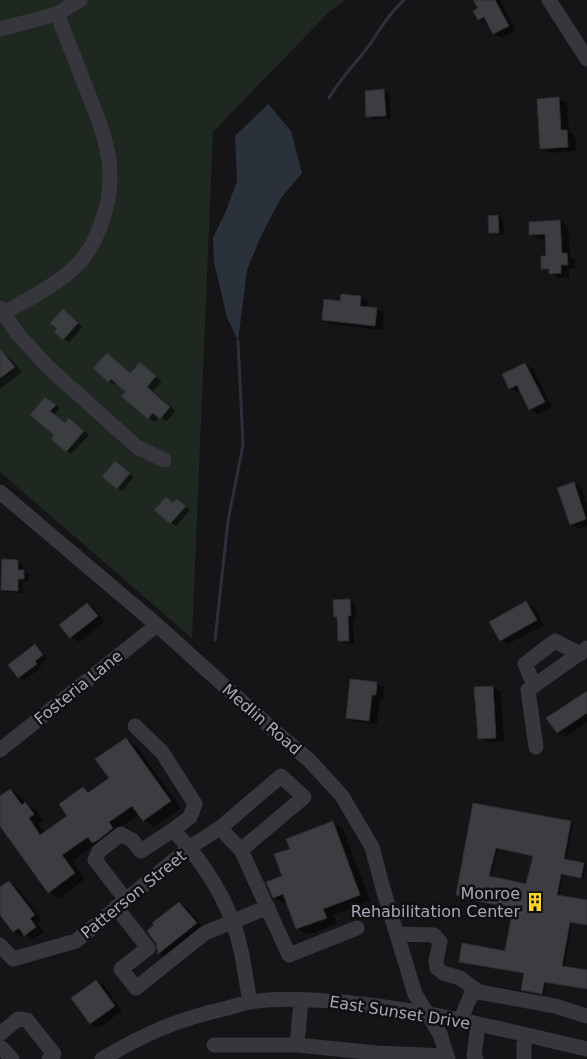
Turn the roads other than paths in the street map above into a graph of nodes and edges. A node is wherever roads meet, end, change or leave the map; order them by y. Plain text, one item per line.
1 (80, 0) edge
2 (548, 0) edge
3 (57, 14) junction
4 (0, 29) edge
5 (587, 59) edge
6 (1, 312) edge
7 (164, 460) dead end
8 (0, 492) edge
9 (157, 625) junction
10 (583, 651) edge
11 (534, 685) junction
12 (135, 726) dead end
13 (536, 747) dead end
14 (0, 750) edge
15 (220, 828) junction
16 (173, 830) junction
17 (190, 847) junction
18 (241, 850) junction
19 (121, 904) junction
20 (268, 908) junction
21 (232, 921) junction
22 (357, 928) dead end
23 (397, 934) junction
24 (0, 945) edge
25 (479, 992) junction
26 (301, 1000) junction
27 (250, 1002) junction
28 (428, 1014) junction
29 (587, 1016) edge
30 (460, 1021) junction
31 (478, 1025) junction
32 (0, 1034) edge
33 (524, 1035) junction
34 (214, 1045) dead end
35 (297, 1045) junction
36 (0, 1046) edge
37 (587, 1049) edge
38 (52, 1056) edge
39 (448, 1058) edge
40 (12, 1059) edge
41 (102, 1059) edge
42 (476, 1059) edge
43 (524, 1059) edge

1 - 3 street
2 - 5 street
3 - 4 street
3 - 6 street
6 - 7 street
8 - 9 street, Medlin Road
9 - 14 street, Fosteria Lane
9 - 23 street, Medlin Road
10 - 11 street
10 - 11 street
11 - 13 street
12 - 16 street
15 - 17 street, Patterson Street
15 - 18 street
15 - 18 street, Patterson Street
16 - 17 street
16 - 19 street
17 - 19 street, Patterson Street
17 - 21 street
18 - 20 street
19 - 21 street
19 - 24 street, Patterson Street
20 - 21 street
20 - 22 street
21 - 27 street
23 - 25 street
23 - 28 street, Medlin Road
25 - 29 street
25 - 30 street
26 - 27 street, East Sunset Drive
26 - 28 street, East Sunset Drive
26 - 35 street
27 - 41 street, East Sunset Drive
28 - 30 street, East Sunset Drive
28 - 39 street, Medlin Road
30 - 31 street, East Sunset Drive
31 - 33 street, East Sunset Drive
31 - 42 street
32 - 38 street
33 - 37 street, East Sunset Drive
33 - 43 street
34 - 35 street
35 - 39 street
36 - 40 street

